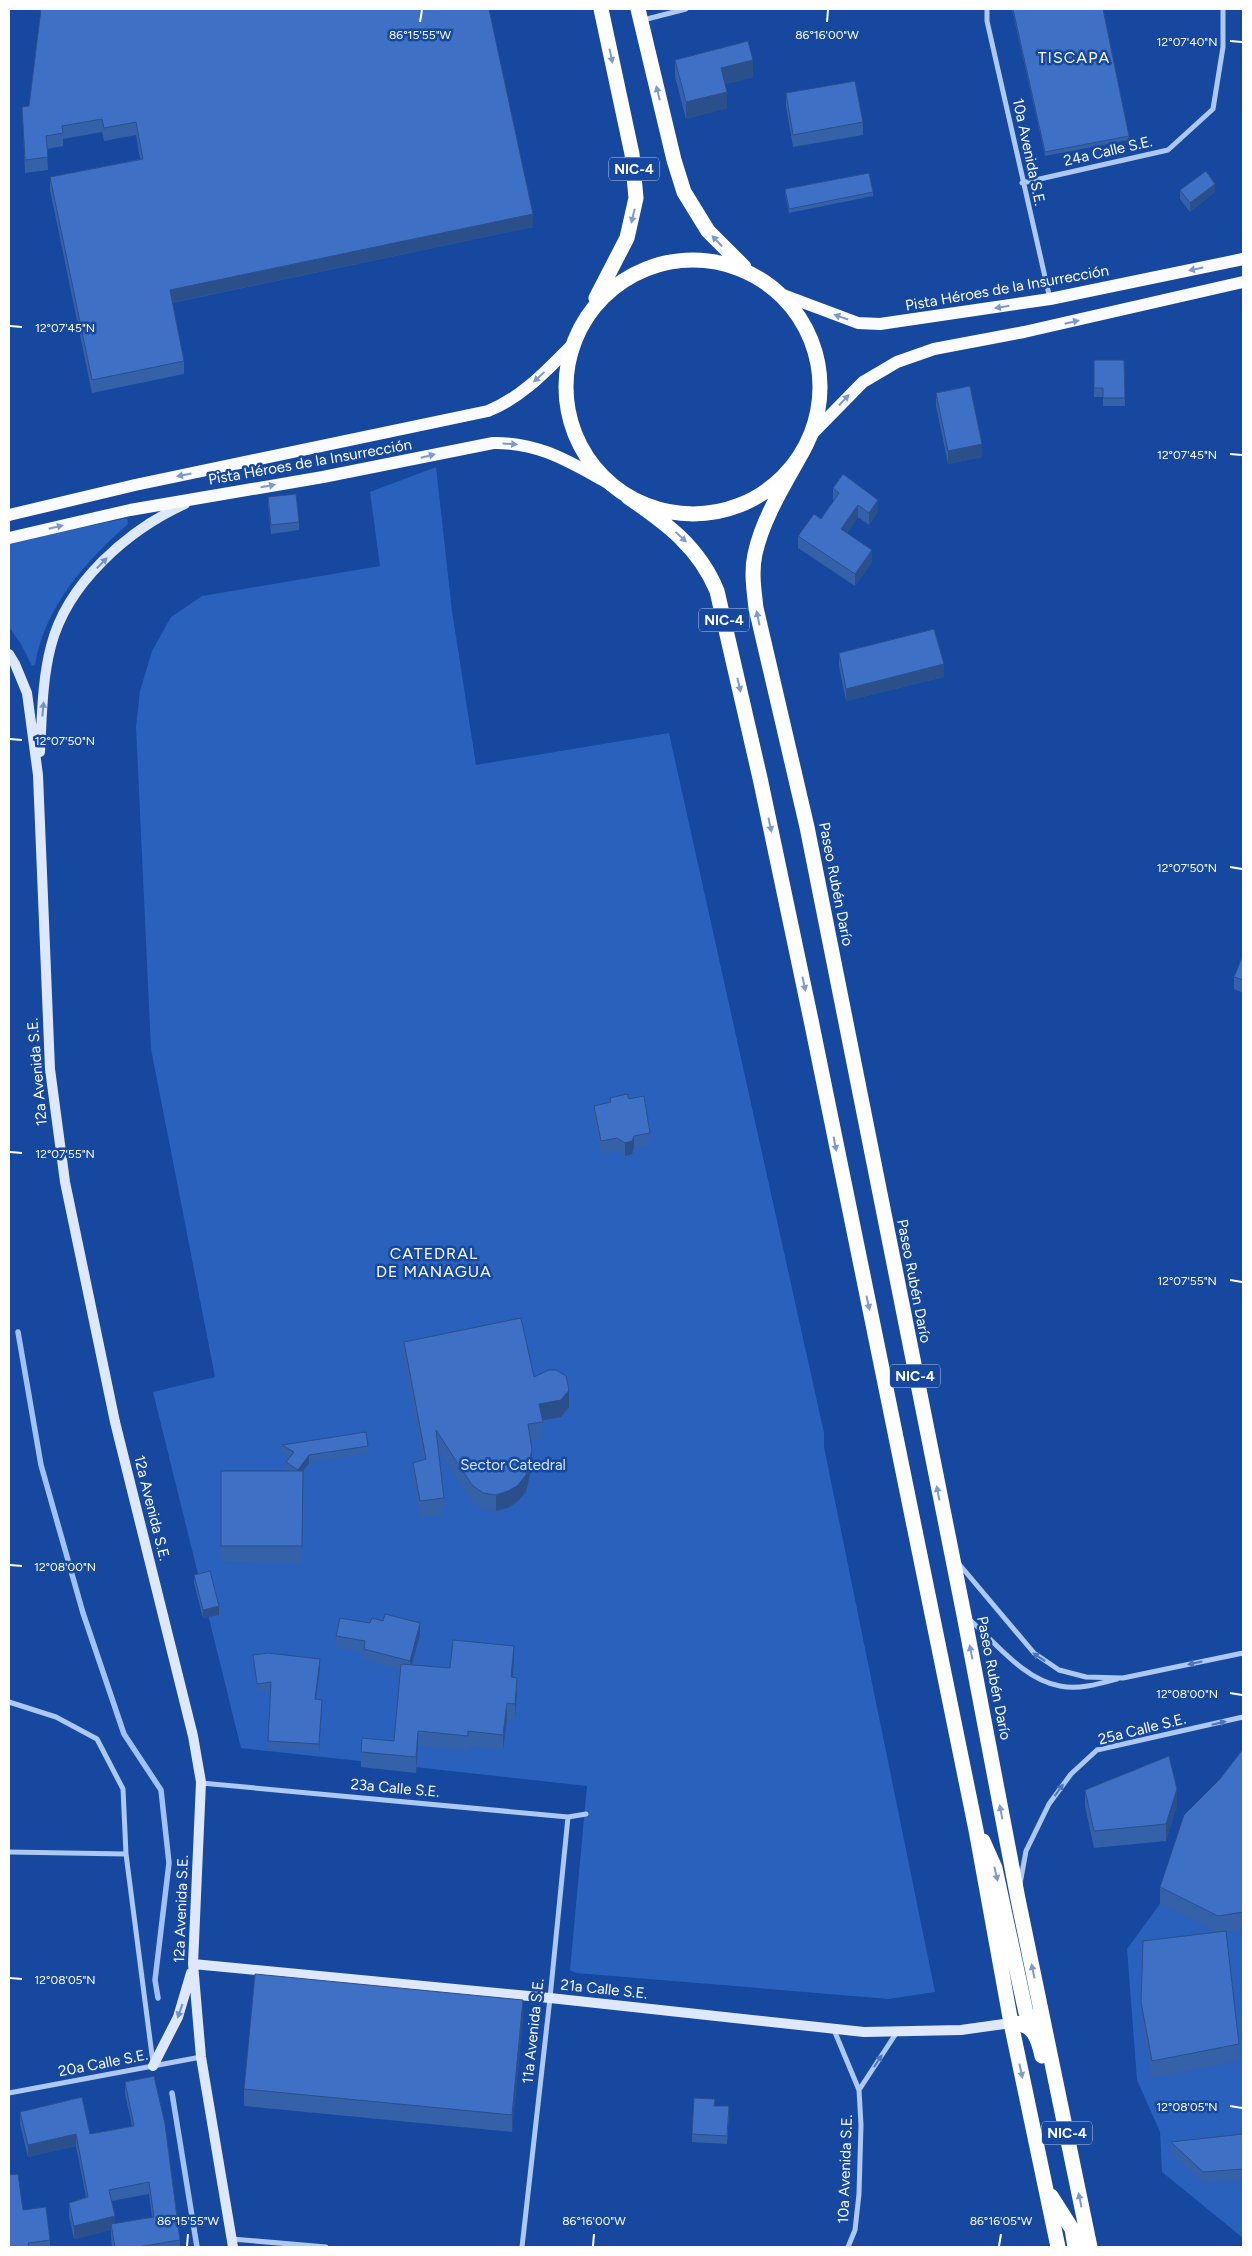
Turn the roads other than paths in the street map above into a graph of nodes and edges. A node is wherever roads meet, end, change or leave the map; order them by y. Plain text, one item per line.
1 (601, 9) edge
2 (686, 9) edge
3 (987, 9) edge
4 (1223, 9) edge
5 (639, 15) edge
6 (1022, 183) junction
7 (1243, 259) edge
8 (753, 275) junction
9 (1243, 282) edge
10 (778, 293) junction
11 (1050, 300) junction
12 (584, 321) junction
13 (574, 343) junction
14 (807, 442) junction
15 (610, 484) junction
16 (628, 497) junction
17 (197, 499) junction
18 (9, 515) edge
19 (9, 538) edge
20 (9, 654) edge
21 (38, 775) junction
22 (951, 1554) junction
23 (964, 1615) junction
24 (1243, 1653) edge
25 (1122, 1678) junction
26 (9, 1702) edge
27 (1243, 1717) edge
28 (201, 1782) junction
29 (586, 1814) dead end
30 (568, 1816) junction
31 (976, 1830) junction
32 (9, 1852) edge
33 (126, 1854) junction
34 (1018, 1899) junction
35 (193, 1964) junction
36 (550, 1998) junction
37 (1043, 2019) junction
38 (1011, 2023) junction
39 (834, 2030) junction
40 (898, 2032) junction
41 (201, 2057) junction
42 (156, 2066) junction
43 (859, 2090) junction
44 (9, 2093) edge
45 (1072, 2160) junction
46 (1045, 2187) junction
47 (232, 2243) edge
48 (326, 2247) edge
49 (522, 2247) edge
50 (848, 2247) edge
51 (1058, 2247) edge
52 (1075, 2247) edge
53 (1090, 2247) edge

1 -> 12 highway, NIC-4
2 - 5 street
3 - 6 street, 10a Avenida S.E.
4 - 6 street, 24a Calle S.E.
8 -> 5 highway, NIC-4
6 - 11 street, 10a Avenida S.E.
7 -> 11 main road, Pista Héroes de la Insurrección
8 - 10 highway, NIC-4
8 - 12 highway, NIC-4
14 -> 9 main road
11 -> 10 main road, Pista Héroes de la Insurrección
10 - 14 highway, NIC-4
12 - 13 highway, NIC-4
13 - 15 highway, NIC-4
13 -> 18 main road, Pista Héroes de la Insurrección
14 - 16 highway, NIC-4
22 -> 14 highway, Paseo Rubén Darío / NIC-4
15 - 16 highway, NIC-4
17 -> 15 main road, Pista Héroes de la Insurrección
16 -> 31 highway, NIC-4
19 -> 17 main road, Pista Héroes de la Insurrección
21 -> 17 street, 12a Avenida S.E.
20 - 21 street, 12a Avenida S.E.
21 - 28 street, 12a Avenida S.E.
22 - 23 highway, Paseo Rubén Darío / NIC-4
25 -> 22 street
23 - 25 street
34 -> 23 highway, Paseo Rubén Darío / NIC-4
24 -> 25 street
26 - 33 street
34 -> 27 street, 25a Calle S.E.
28 - 30 street, 23a Calle S.E.
28 - 35 street, 12a Avenida S.E.
29 - 30 street, 23a Calle S.E.
30 - 36 street, 11a Avenida S.E.
31 -> 37 highway
31 - 38 highway, NIC-4
32 - 33 street
33 - 42 street
37 -> 34 highway, Paseo Rubén Darío / NIC-4
35 - 36 street, 21a Calle S.E.
35 - 41 street, 12a Avenida S.E.
35 -> 42 street
36 - 39 street, 21a Calle S.E.
36 - 49 street, 11a Avenida S.E.
37 - 38 highway
37 - 45 highway, Paseo Rubén Darío / NIC-4
38 - 40 street, 21a Calle S.E.
38 - 45 highway
38 -> 46 highway, NIC-4
39 - 40 street, 21a Calle S.E.
39 - 43 street, 10a Avenida S.E.
43 -> 40 street
41 - 42 street, 20a Calle S.E.
41 - 47 street, 12a Avenida S.E.
42 - 44 street, 20a Calle S.E.
43 - 50 street, 10a Avenida S.E.
53 -> 45 highway, Paseo Rubén Darío / NIC-4
46 - 51 highway, NIC-4
46 - 52 highway
47 - 48 street

